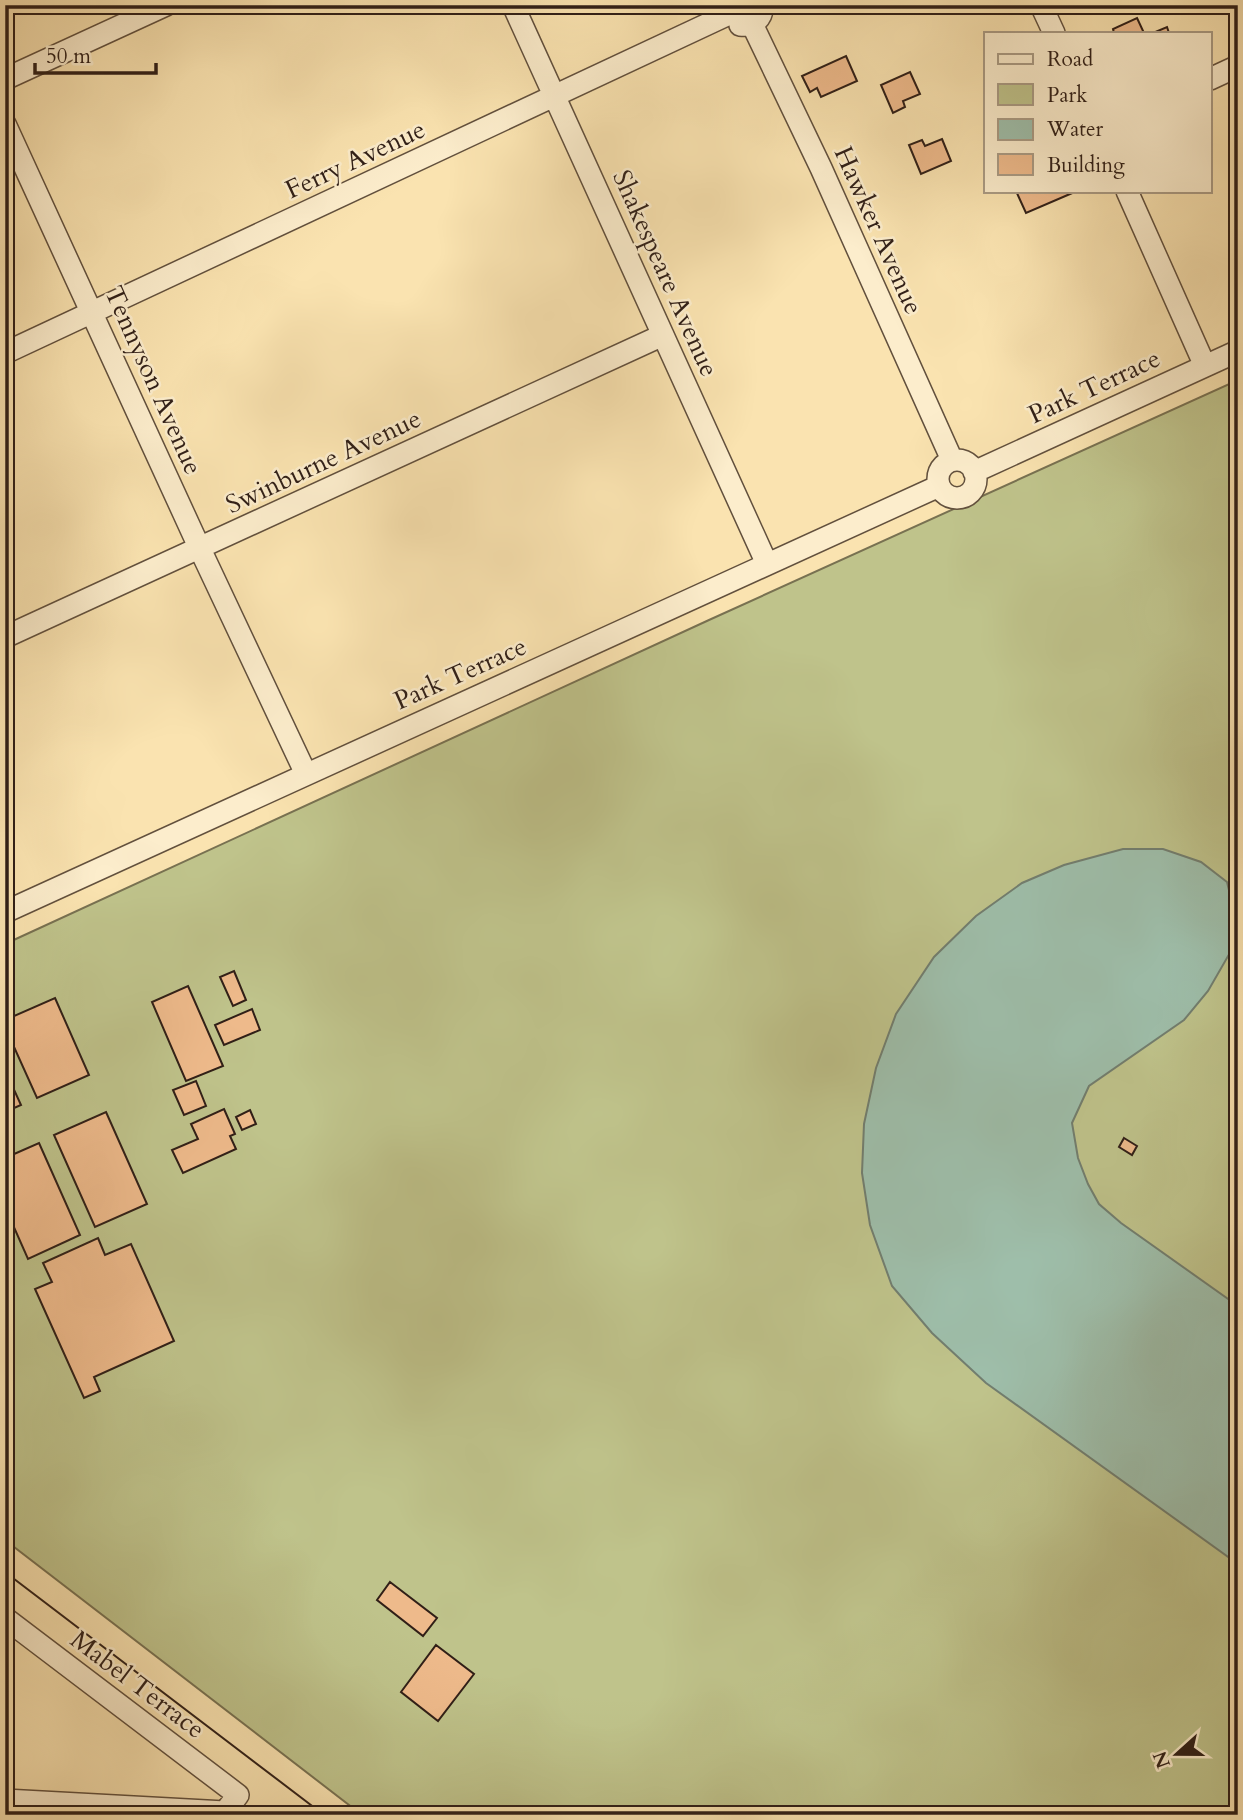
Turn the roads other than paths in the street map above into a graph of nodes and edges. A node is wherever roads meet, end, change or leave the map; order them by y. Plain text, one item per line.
1 (166, 5) edge
2 (513, 5) edge
3 (763, 5) edge
4 (1041, 5) edge
5 (726, 10) edge
6 (752, 24) junction
7 (1054, 32) edge
8 (1238, 66) edge
9 (1212, 78) edge
10 (5, 79) edge
11 (555, 96) junction
12 (5, 124) edge
13 (1127, 192) edge
14 (93, 313) junction
15 (663, 335) junction
16 (1238, 351) edge
17 (5, 353) edge
18 (1205, 366) junction
19 (952, 460) junction
20 (974, 472) junction
21 (939, 486) junction
22 (200, 549) junction
23 (767, 564) junction
24 (5, 637) edge
25 (306, 774) junction
26 (5, 912) edge
27 (5, 1618) edge
28 (5, 1800) edge

1 - 10 street
2 - 11 street, Shakespeare Avenue
3 - 6 street
4 - 7 street
5 - 6 street
5 - 11 street, Ferry Avenue
6 - 19 street, Hawker Avenue
8 - 9 street
11 - 14 street, Ferry Avenue
11 - 15 street, Shakespeare Avenue
12 - 14 street, Tennyson Avenue
13 - 18 street
14 - 17 street, Ferry Avenue
14 - 22 street, Tennyson Avenue
15 - 22 street, Swinburne Avenue
15 - 23 street, Shakespeare Avenue
16 - 18 street, Park Terrace
18 - 20 street, Park Terrace
19 - 20 street
19 - 21 street
20 - 21 street
21 - 23 street, Park Terrace
22 - 24 street, Swinburne Avenue
22 - 25 street, Tennyson Avenue
23 - 25 street, Park Terrace
25 - 26 street, Park Terrace
27 - 28 street, Mabel Terrace

